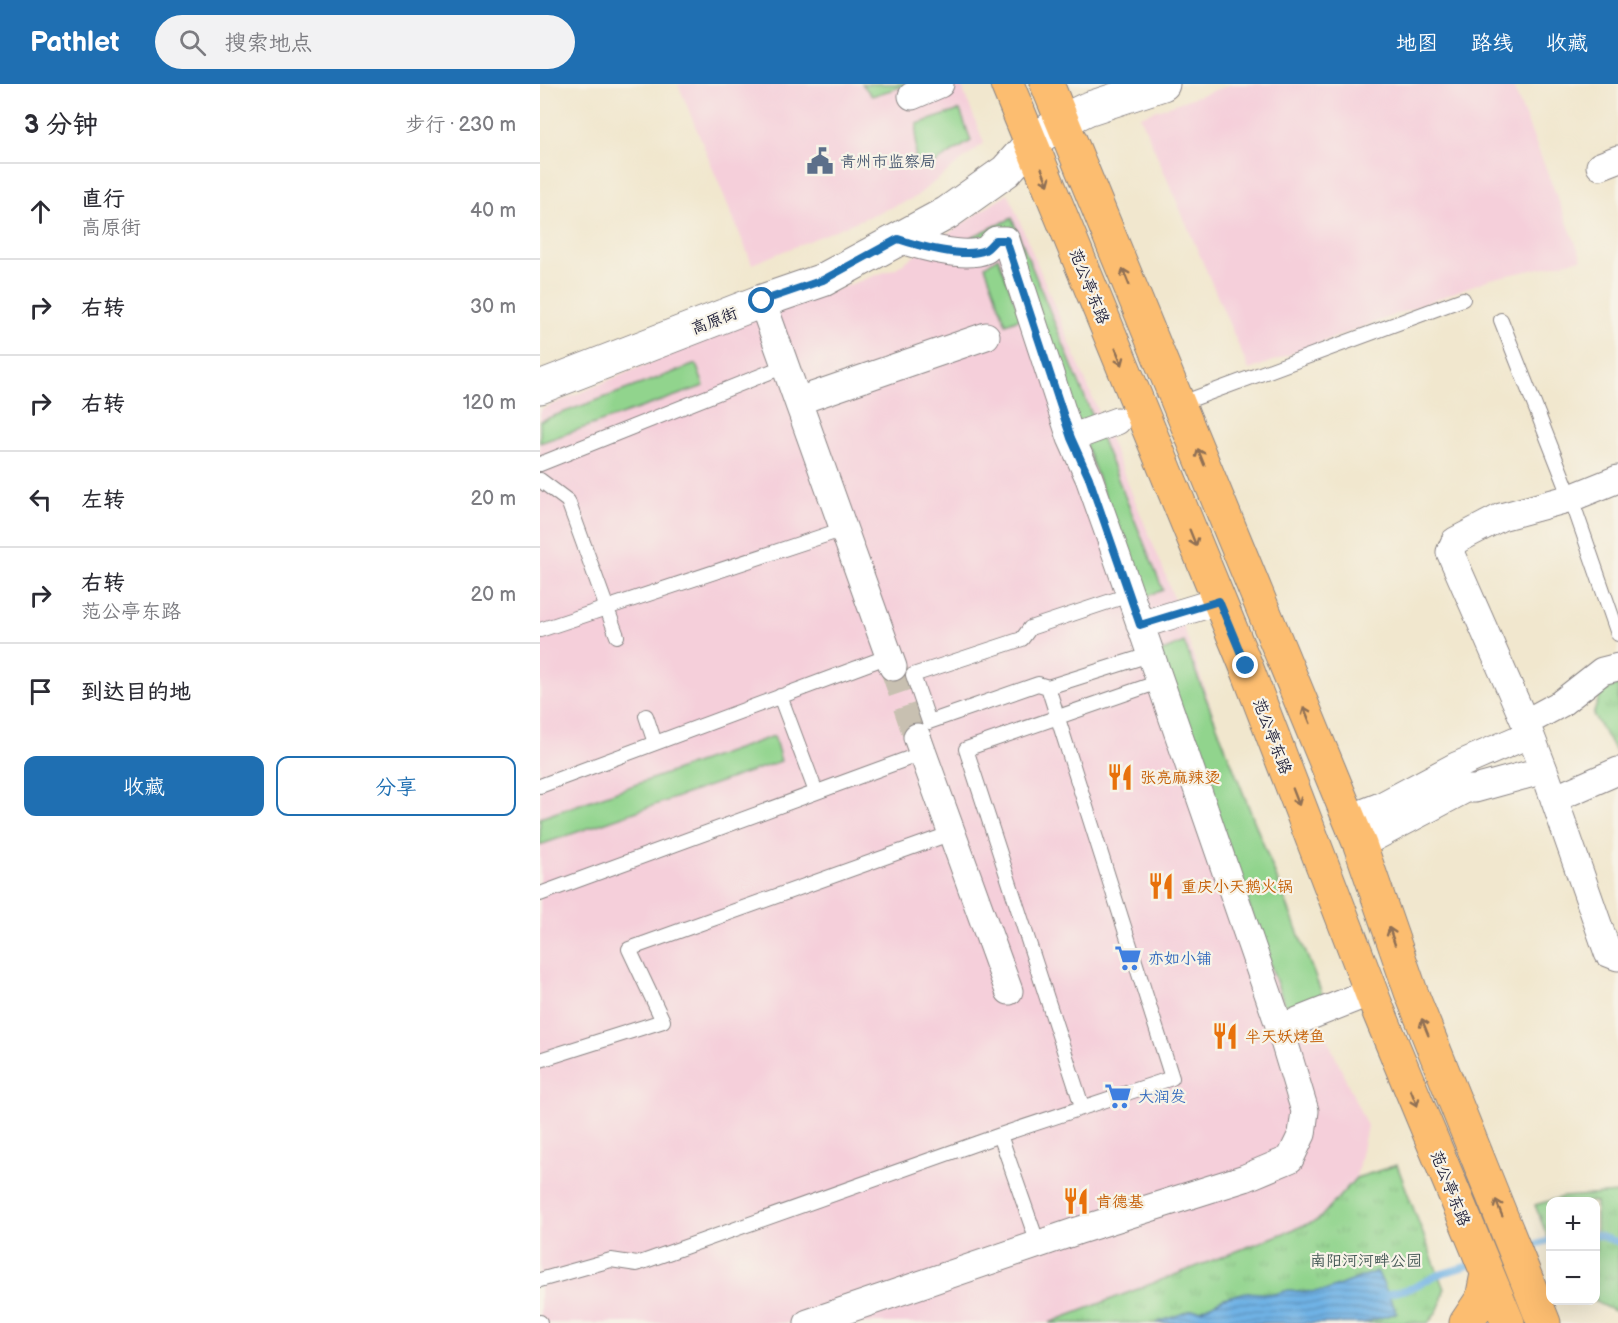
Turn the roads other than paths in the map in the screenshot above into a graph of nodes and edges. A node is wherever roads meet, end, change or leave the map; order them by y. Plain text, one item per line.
1 (940, 84) edge
2 (1007, 84) edge
3 (1047, 84) edge
4 (1163, 84) edge
5 (912, 96) dead end
6 (1062, 122) junction
7 (1031, 143) junction
8 (898, 239) junction
9 (1463, 299) dead end
10 (762, 301) junction
11 (1501, 320) dead end
12 (986, 336) dead end
13 (785, 366) junction
14 (540, 387) edge
15 (798, 401) junction
16 (1179, 405) junction
17 (1117, 421) dead end
18 (1071, 438) junction
19 (540, 464) edge
20 (1618, 479) edge
21 (540, 480) edge
22 (1571, 498) junction
23 (844, 530) junction
24 (1129, 595) junction
25 (1219, 601) junction
26 (606, 608) junction
27 (1140, 625) junction
28 (540, 630) edge
29 (1618, 634) edge
30 (616, 636) dead end
31 (1149, 655) junction
32 (891, 661) joint
33 (1618, 666) edge
34 (1159, 682) junction
35 (1048, 687) junction
36 (780, 696) junction
37 (645, 716) dead end
38 (1057, 718) junction
39 (1527, 728) junction
40 (655, 743) junction
41 (920, 745) joint
42 (1544, 770) junction
43 (1618, 771) edge
44 (540, 786) edge
45 (816, 792) junction
46 (1554, 799) junction
47 (1355, 832) junction
48 (952, 833) junction
49 (540, 894) edge
50 (1618, 957) edge
51 (1009, 992) dead end
52 (1374, 999) junction
53 (1280, 1029) junction
54 (540, 1060) edge
55 (1083, 1106) junction
56 (1000, 1135) junction
57 (1038, 1244) junction
58 (1487, 1274) junction
59 (540, 1280) edge
60 (808, 1323) edge
61 (1466, 1323) edge
62 (1508, 1323) edge
63 (1544, 1323) edge

1 - 5 street
2 - 7 main road, 范公亭东路
3 - 6 main road
4 - 6 street, 高原街
6 - 7 street, 高原街
16 -> 6 main road
7 - 8 street, 高原街
7 -> 25 main road, 范公亭东路
8 - 10 street, 高原街
8 - 18 street
9 - 16 lane
10 - 13 street
10 - 14 street, 高原街
11 - 22 lane
12 - 15 street
13 - 15 street
13 - 19 lane
15 - 23 street
47 -> 16 main road
17 - 18 street
18 - 24 street
20 - 22 street
21 - 26 lane
22 - 29 lane
22 - 39 street
23 - 26 lane
23 - 32 street
24 - 27 street
24 - 35 lane
25 - 27 street
25 -> 52 main road, 范公亭东路
26 - 28 lane
26 - 30 lane
27 - 31 street
31 - 34 street
31 - 35 lane
32 - 36 lane
33 - 39 street
34 - 38 lane
34 - 53 street
35 - 38 lane
36 - 40 lane
36 - 45 lane
37 - 40 lane
38 - 55 lane
38 - 55 lane
39 - 42 street
39 - 47 street
40 - 44 lane
41 - 45 lane
41 - 48 street
42 - 46 street
42 - 47 street
43 - 46 street
45 - 49 lane
46 - 50 street
63 -> 47 main road
48 - 51 street
48 - 54 lane
52 - 53 street
52 -> 58 main road, 范公亭东路
53 - 57 street
55 - 56 lane
56 - 57 lane
56 - 59 lane
57 - 60 street
58 - 61 main road
58 - 62 main road, 范公亭东路

